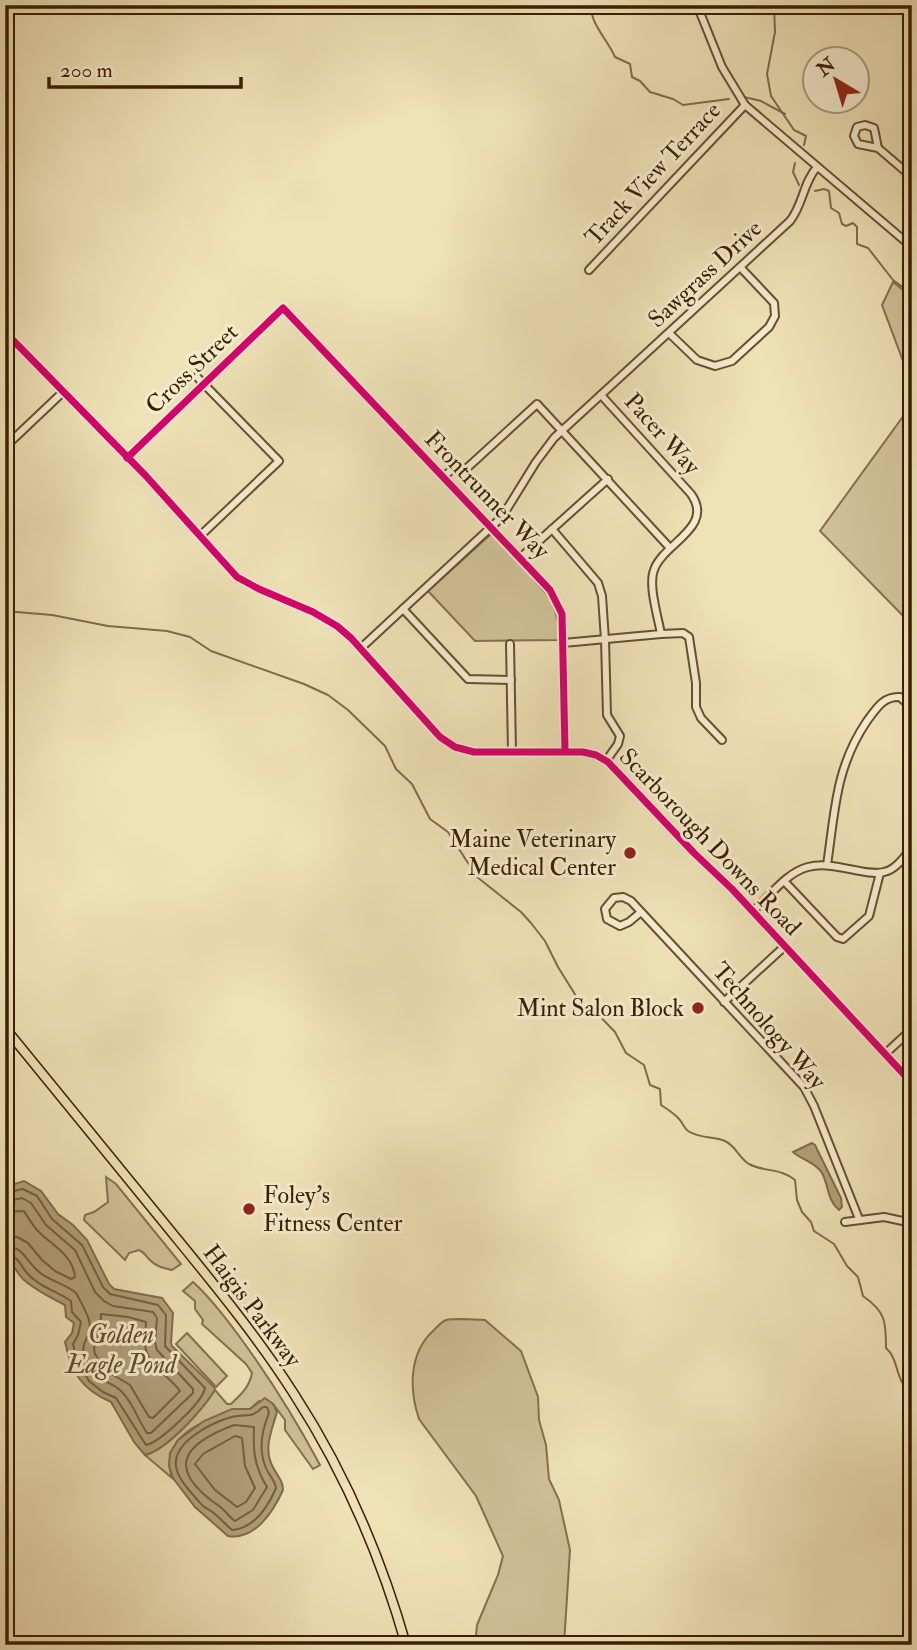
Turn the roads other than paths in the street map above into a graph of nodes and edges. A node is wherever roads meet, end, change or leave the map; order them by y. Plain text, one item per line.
1 (697, 5) edge
2 (745, 105) junction
3 (878, 148) junction
4 (817, 167) junction
5 (912, 177) edge
6 (912, 247) edge
7 (741, 268) junction
8 (589, 270) dead end
9 (283, 308) joint
10 (5, 332) edge
11 (670, 334) junction
12 (197, 377) dead end
13 (204, 384) junction
14 (63, 391) junction
15 (601, 395) junction
16 (563, 430) junction
17 (5, 447) edge
18 (127, 458) junction
19 (443, 477) junction
20 (608, 479) junction
21 (492, 527) junction
22 (552, 529) junction
23 (200, 536) junction
24 (670, 548) junction
25 (520, 558) junction
26 (403, 609) junction
27 (661, 635) junction
28 (605, 640) junction
29 (510, 643) dead end
30 (564, 643) junction
31 (360, 648) junction
32 (511, 680) junction
33 (912, 708) edge
34 (722, 740) dead end
35 (565, 751) junction
36 (512, 752) junction
37 (606, 761) junction
38 (912, 847) edge
39 (827, 865) junction
40 (880, 873) junction
41 (785, 882) junction
42 (753, 911) junction
43 (641, 912) junction
44 (785, 946) junction
45 (724, 1002) junction
46 (5, 1028) edge
47 (912, 1029) edge
48 (886, 1054) junction
49 (912, 1083) edge
50 (859, 1219) junction
51 (845, 1222) dead end
52 (912, 1223) edge
53 (405, 1645) edge

1 - 2 street
2 - 4 street
2 - 8 street, Track View Terrace
3 - 3 street
3 - 5 street
4 - 6 street
4 - 7 street, Sawgrass Drive
7 - 11 street, Sawgrass Drive
7 - 11 street
9 - 13 street, Cross Street
9 - 19 street, Frontrunner Way
10 - 14 street, Scarborough Downs Road
11 - 15 street, Sawgrass Drive
12 - 13 street
13 - 18 street, Cross Street
13 - 23 street
14 - 17 street
14 - 18 street, Scarborough Downs Road
15 - 16 street, Sawgrass Drive
15 - 24 street, Pacer Way
16 - 19 street
16 - 20 street
16 - 21 street, Sawgrass Drive
18 - 23 street, Scarborough Downs Road
19 - 21 street, Frontrunner Way
20 - 22 street
20 - 24 street
21 - 25 street, Frontrunner Way
21 - 26 street, Sawgrass Drive
22 - 25 street
22 - 28 street
23 - 31 street, Scarborough Downs Road
24 - 27 street, Pacer Way
25 - 30 street, Frontrunner Way
26 - 31 street, Sawgrass Drive
26 - 32 street
27 - 28 street
27 - 34 street
28 - 30 street
28 - 37 street
29 - 32 street
30 - 35 street, Frontrunner Way
31 - 36 street, Scarborough Downs Road
32 - 36 street
33 - 39 street
35 - 36 street, Scarborough Downs Road
35 - 37 street, Scarborough Downs Road
37 - 42 street, Scarborough Downs Road
38 - 40 street
39 - 40 street
39 - 41 street
40 - 41 street
41 - 42 street
42 - 44 street, Scarborough Downs Road
43 - 43 street, Technology Way
43 - 45 street, Technology Way
44 - 45 street
44 - 48 street, Scarborough Downs Road
45 - 50 street, Technology Way
46 - 53 main road, Haigis Parkway
47 - 48 street
48 - 49 street, Scarborough Downs Road
50 - 51 street
50 - 52 street

